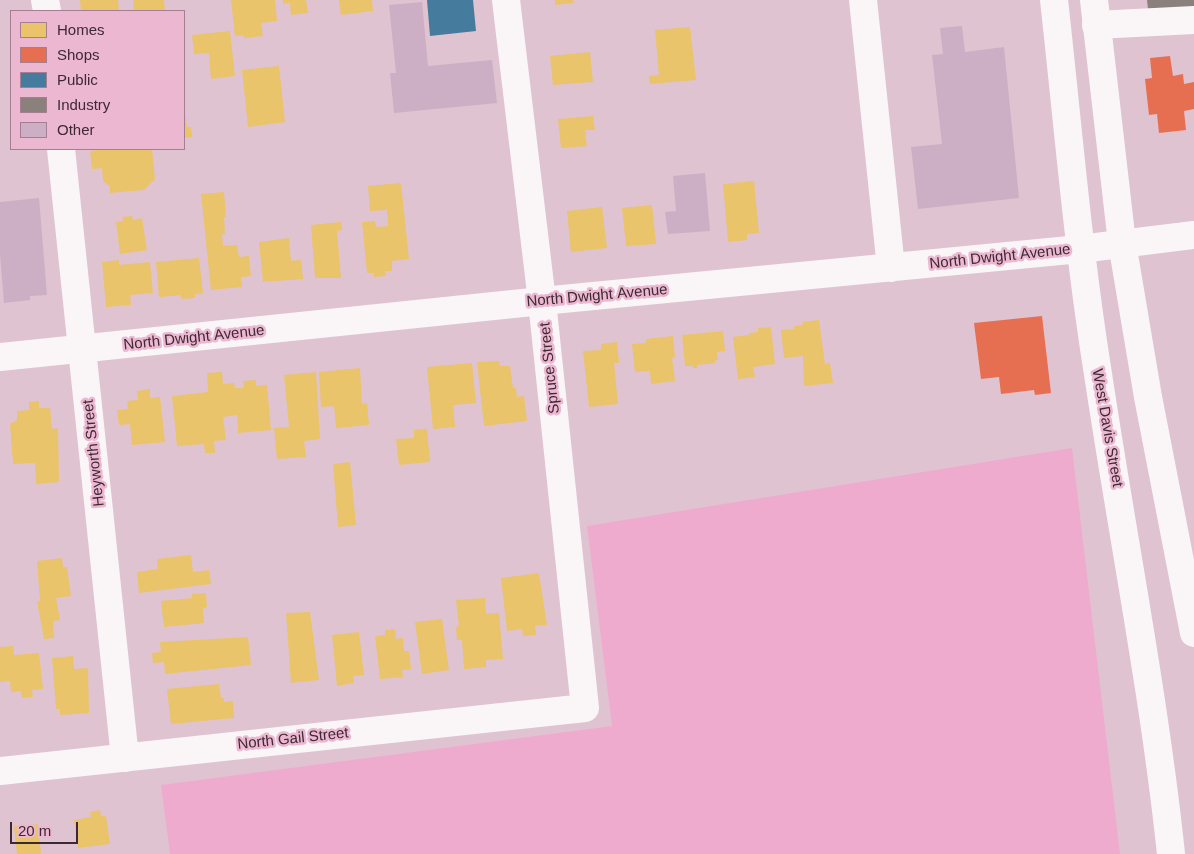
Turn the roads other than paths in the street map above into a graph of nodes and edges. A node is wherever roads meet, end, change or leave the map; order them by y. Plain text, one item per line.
1 (506, 0) edge
2 (862, 0) edge
3 (1054, 0) edge
4 (1095, 12) edge
5 (1194, 20) edge
6 (61, 150) edge
7 (1194, 235) edge
8 (1122, 243) junction
9 (1080, 249) junction
10 (891, 268) junction
11 (542, 301) junction
12 (83, 349) junction
13 (0, 357) edge
14 (1194, 633) edge
15 (585, 708) joint
16 (125, 758) junction
17 (0, 771) edge
18 (1171, 854) edge

1 - 11 street, Spruce Street
2 - 10 street
3 - 9 street, West Davis Street
4 - 5 street
4 - 8 street
6 - 12 street, Heyworth Street
7 - 8 street, North Dwight Avenue
8 - 9 street, North Dwight Avenue
8 - 14 street
9 - 10 street, North Dwight Avenue
9 - 18 street, West Davis Street
10 - 11 street, North Dwight Avenue
11 - 12 street, North Dwight Avenue
11 - 15 street, Spruce Street
12 - 13 street, North Dwight Avenue
12 - 16 street, Heyworth Street
15 - 16 street, North Gail Street
16 - 17 street, North Gail Street

